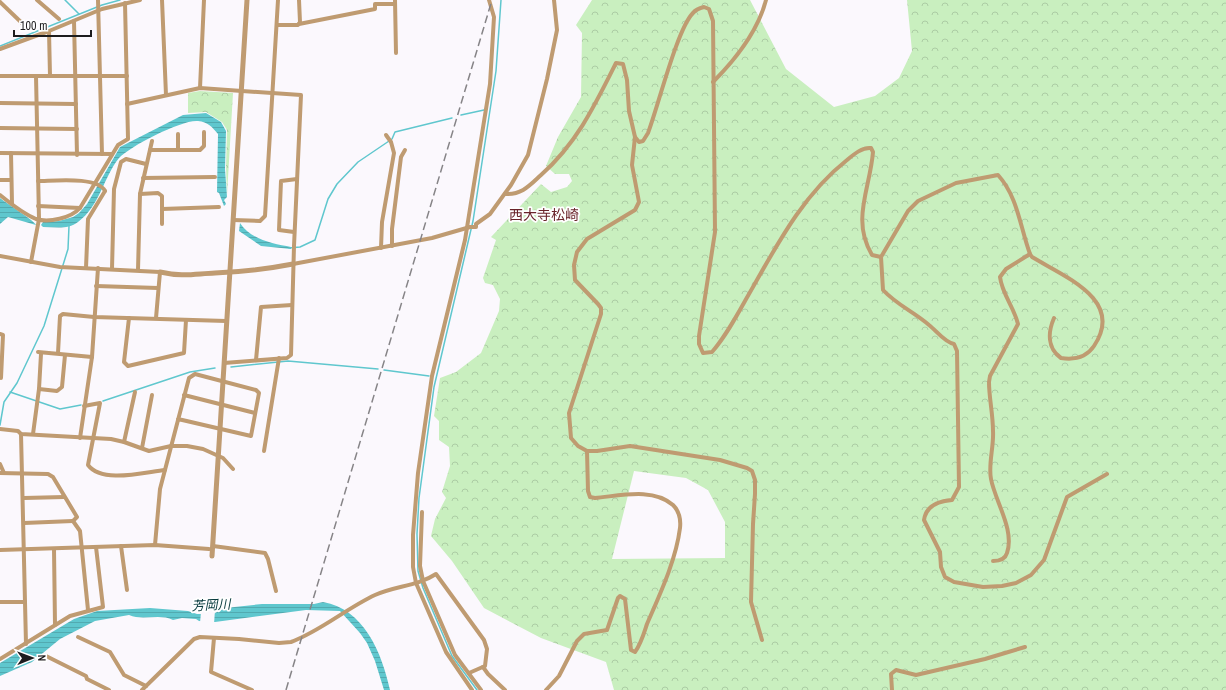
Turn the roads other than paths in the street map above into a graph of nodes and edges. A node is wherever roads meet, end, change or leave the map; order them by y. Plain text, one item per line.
1 (37, 0) edge
2 (140, 0) edge
3 (162, 0) edge
4 (204, 0) edge
5 (247, 0) edge
6 (278, 0) edge
7 (299, 0) edge
8 (489, 0) edge
9 (554, 0) edge
10 (766, 0) edge
11 (0, 2) edge
12 (395, 2) edge
13 (125, 3) junction
14 (99, 4) edge
15 (59, 19) dead end
16 (74, 21) junction
17 (299, 24) junction
18 (24, 25) dead end
19 (277, 25) junction
20 (49, 31) junction
21 (0, 49) edge
22 (396, 53) dead end
23 (0, 76) edge
24 (36, 76) junction
25 (50, 76) junction
26 (76, 76) junction
27 (101, 76) junction
28 (127, 76) junction
29 (713, 82) junction
30 (200, 88) junction
31 (240, 91) junction
32 (272, 93) junction
33 (166, 95) junction
34 (0, 103) edge
35 (36, 103) junction
36 (76, 104) junction
37 (127, 104) junction
38 (0, 128) edge
39 (37, 129) junction
40 (76, 129) junction
41 (204, 132) dead end
42 (178, 134) dead end
43 (635, 137) junction
44 (389, 139) dead end
45 (152, 141) dead end
46 (150, 150) junction
47 (178, 150) junction
48 (405, 150) dead end
49 (0, 153) edge
50 (11, 154) junction
51 (37, 154) junction
52 (102, 154) junction
53 (112, 154) junction
54 (77, 155) junction
55 (146, 164) junction
56 (215, 177) dead end
57 (143, 178) junction
58 (297, 179) junction
59 (0, 180) edge
60 (11, 180) junction
61 (38, 181) junction
62 (96, 183) junction
63 (104, 189) junction
64 (114, 191) junction
65 (140, 194) junction
66 (505, 194) junction
67 (0, 195) edge
68 (12, 204) junction
69 (38, 206) junction
70 (219, 207) dead end
71 (80, 208) junction
72 (162, 209) junction
73 (233, 220) junction
74 (38, 222) junction
75 (162, 224) dead end
76 (470, 227) junction
77 (294, 232) junction
78 (392, 246) junction
79 (381, 248) junction
80 (1030, 254) junction
81 (0, 256) edge
82 (881, 257) junction
83 (31, 262) junction
84 (293, 264) junction
85 (86, 268) junction
86 (98, 268) junction
87 (112, 269) junction
88 (138, 270) junction
89 (160, 272) junction
90 (229, 273) junction
91 (96, 286) junction
92 (158, 288) junction
93 (292, 304) junction
94 (94, 317) junction
95 (129, 318) junction
96 (156, 318) junction
97 (1054, 318) dead end
98 (186, 320) junction
99 (226, 320) junction
100 (0, 334) edge
101 (58, 354) junction
102 (65, 355) junction
103 (92, 357) junction
104 (256, 360) junction
105 (279, 361) junction
106 (224, 364) junction
107 (1, 378) edge
108 (223, 382) junction
109 (39, 389) junction
110 (135, 392) dead end
111 (152, 395) dead end
112 (184, 395) junction
113 (221, 405) junction
114 (84, 406) junction
115 (255, 414) junction
116 (178, 419) junction
117 (0, 429) edge
118 (220, 429) junction
119 (21, 434) junction
120 (32, 434) junction
121 (80, 438) junction
122 (94, 438) junction
123 (124, 442) junction
124 (171, 446) junction
125 (142, 448) junction
126 (264, 451) dead end
127 (587, 451) junction
128 (218, 455) junction
129 (0, 464) edge
130 (233, 469) dead end
131 (165, 470) junction
132 (2, 473) edge
133 (23, 474) junction
134 (1107, 474) dead end
135 (64, 497) junction
136 (24, 498) junction
137 (422, 512) dead end
138 (73, 521) junction
139 (24, 523) junction
140 (155, 545) junction
141 (121, 546) junction
142 (96, 547) junction
143 (211, 547) junction
144 (54, 548) junction
145 (82, 548) junction
146 (0, 550) edge
147 (24, 550) junction
148 (212, 556) dead end
149 (993, 561) dead end
150 (420, 582) junction
151 (126, 590) dead end
152 (276, 591) dead end
153 (0, 602) edge
154 (25, 602) junction
155 (88, 610) junction
156 (55, 625) junction
157 (78, 637) dead end
158 (214, 638) junction
159 (762, 640) dead end
160 (26, 644) junction
161 (1025, 647) dead end
162 (46, 656) dead end
163 (0, 658) edge
164 (483, 667) junction
165 (469, 673) junction
166 (146, 686) junction
167 (109, 690) edge
168 (142, 690) edge
169 (252, 690) edge
170 (472, 690) edge
171 (481, 690) edge
172 (505, 690) edge
173 (546, 690) edge
174 (892, 690) edge

1 - 15 street
2 - 13 street
3 - 33 street
4 - 30 street
5 - 31 street
6 - 19 street
7 - 17 street
8 - 76 street
9 - 66 street
10 - 29 street
11 - 18 street
12 - 17 street
12 - 22 street
13 - 14 street
13 - 28 street
14 - 16 street
14 - 27 street
16 - 20 street
16 - 26 street
17 - 19 street
19 - 32 street
20 - 21 street
20 - 25 street
23 - 24 street
24 - 25 street
24 - 35 street
25 - 26 street
26 - 27 street
26 - 36 street
27 - 28 street
27 - 52 street
28 - 37 street
29 - 43 street
29 - 82 street
30 - 31 street
30 - 33 street
31 - 32 street
31 - 73 street
32 - 58 street
32 - 73 street
33 - 37 street
34 - 35 street
35 - 36 street
35 - 39 street
36 - 40 street
37 - 53 street
38 - 39 street
39 - 40 street
39 - 51 street
40 - 54 street
41 - 47 street
42 - 47 street
43 - 66 street
43 - 127 street
44 - 79 street
45 - 46 street
46 - 47 street
46 - 55 street
48 - 78 street
49 - 50 street
50 - 51 street
50 - 60 street
51 - 54 street
51 - 61 street
52 - 53 street
52 - 54 street
53 - 62 street
55 - 57 street
55 - 64 street
56 - 57 street
57 - 65 street
58 - 77 street
58 - 77 street
59 - 60 street
60 - 68 street
61 - 62 street
61 - 69 street
62 - 63 street
62 - 71 street
63 - 64 street
63 - 85 street
64 - 87 street
65 - 72 street
65 - 88 street
66 - 76 street
67 - 68 street
68 - 74 street
69 - 71 street
69 - 74 street
70 - 72 street
71 - 74 street
72 - 75 street
73 - 90 street
74 - 83 street
76 - 78 street
76 - 150 street
77 - 84 street
78 - 79 street
79 - 84 street
80 - 82 street
80 - 97 street
80 - 149 street
81 - 83 street
82 - 134 street
83 - 85 street
84 - 90 street
84 - 93 street
85 - 86 street
86 - 87 street
86 - 91 street
87 - 88 street
88 - 89 street
89 - 90 street
89 - 92 street
90 - 99 street
91 - 92 street
91 - 94 street
92 - 96 street
93 - 104 street
93 - 105 street
94 - 95 street
94 - 101 street
94 - 103 street
95 - 96 street
95 - 98 street
96 - 98 street
98 - 99 street
99 - 106 street
100 - 107 street
101 - 102 street
101 - 109 street
102 - 103 street
102 - 109 street
103 - 114 street
104 - 105 street
104 - 106 street
105 - 126 street
106 - 108 street
108 - 112 street
108 - 113 street
108 - 115 street
109 - 120 street
110 - 123 street
111 - 125 street
112 - 113 street
112 - 116 street
113 - 115 street
113 - 118 street
114 - 121 street
114 - 122 street
115 - 118 street
116 - 118 street
116 - 124 street
117 - 119 street
118 - 128 street
119 - 120 street
119 - 133 street
120 - 121 street
121 - 122 street
122 - 123 street
122 - 131 street
123 - 125 street
124 - 125 street
124 - 128 street
124 - 131 street
127 - 159 street
127 - 173 street
128 - 130 street
128 - 143 street
129 - 132 street
131 - 140 street
132 - 133 street
133 - 135 street
133 - 136 street
135 - 136 street
135 - 138 street
136 - 139 street
137 - 150 street
138 - 139 street
138 - 145 street
139 - 147 street
140 - 141 street
140 - 143 street
141 - 142 street
141 - 151 street
142 - 145 street
142 - 155 street
143 - 148 street
143 - 152 street
144 - 145 street
144 - 147 street
144 - 156 street
145 - 155 street
146 - 147 street
147 - 154 street
150 - 158 street
150 - 164 street
150 - 165 street
150 - 170 street
153 - 154 street
154 - 160 street
155 - 156 street
156 - 160 street
157 - 166 street
158 - 166 street
158 - 169 street
160 - 163 street
161 - 174 street
162 - 167 street
164 - 165 street
164 - 172 street
165 - 171 street
166 - 168 street

